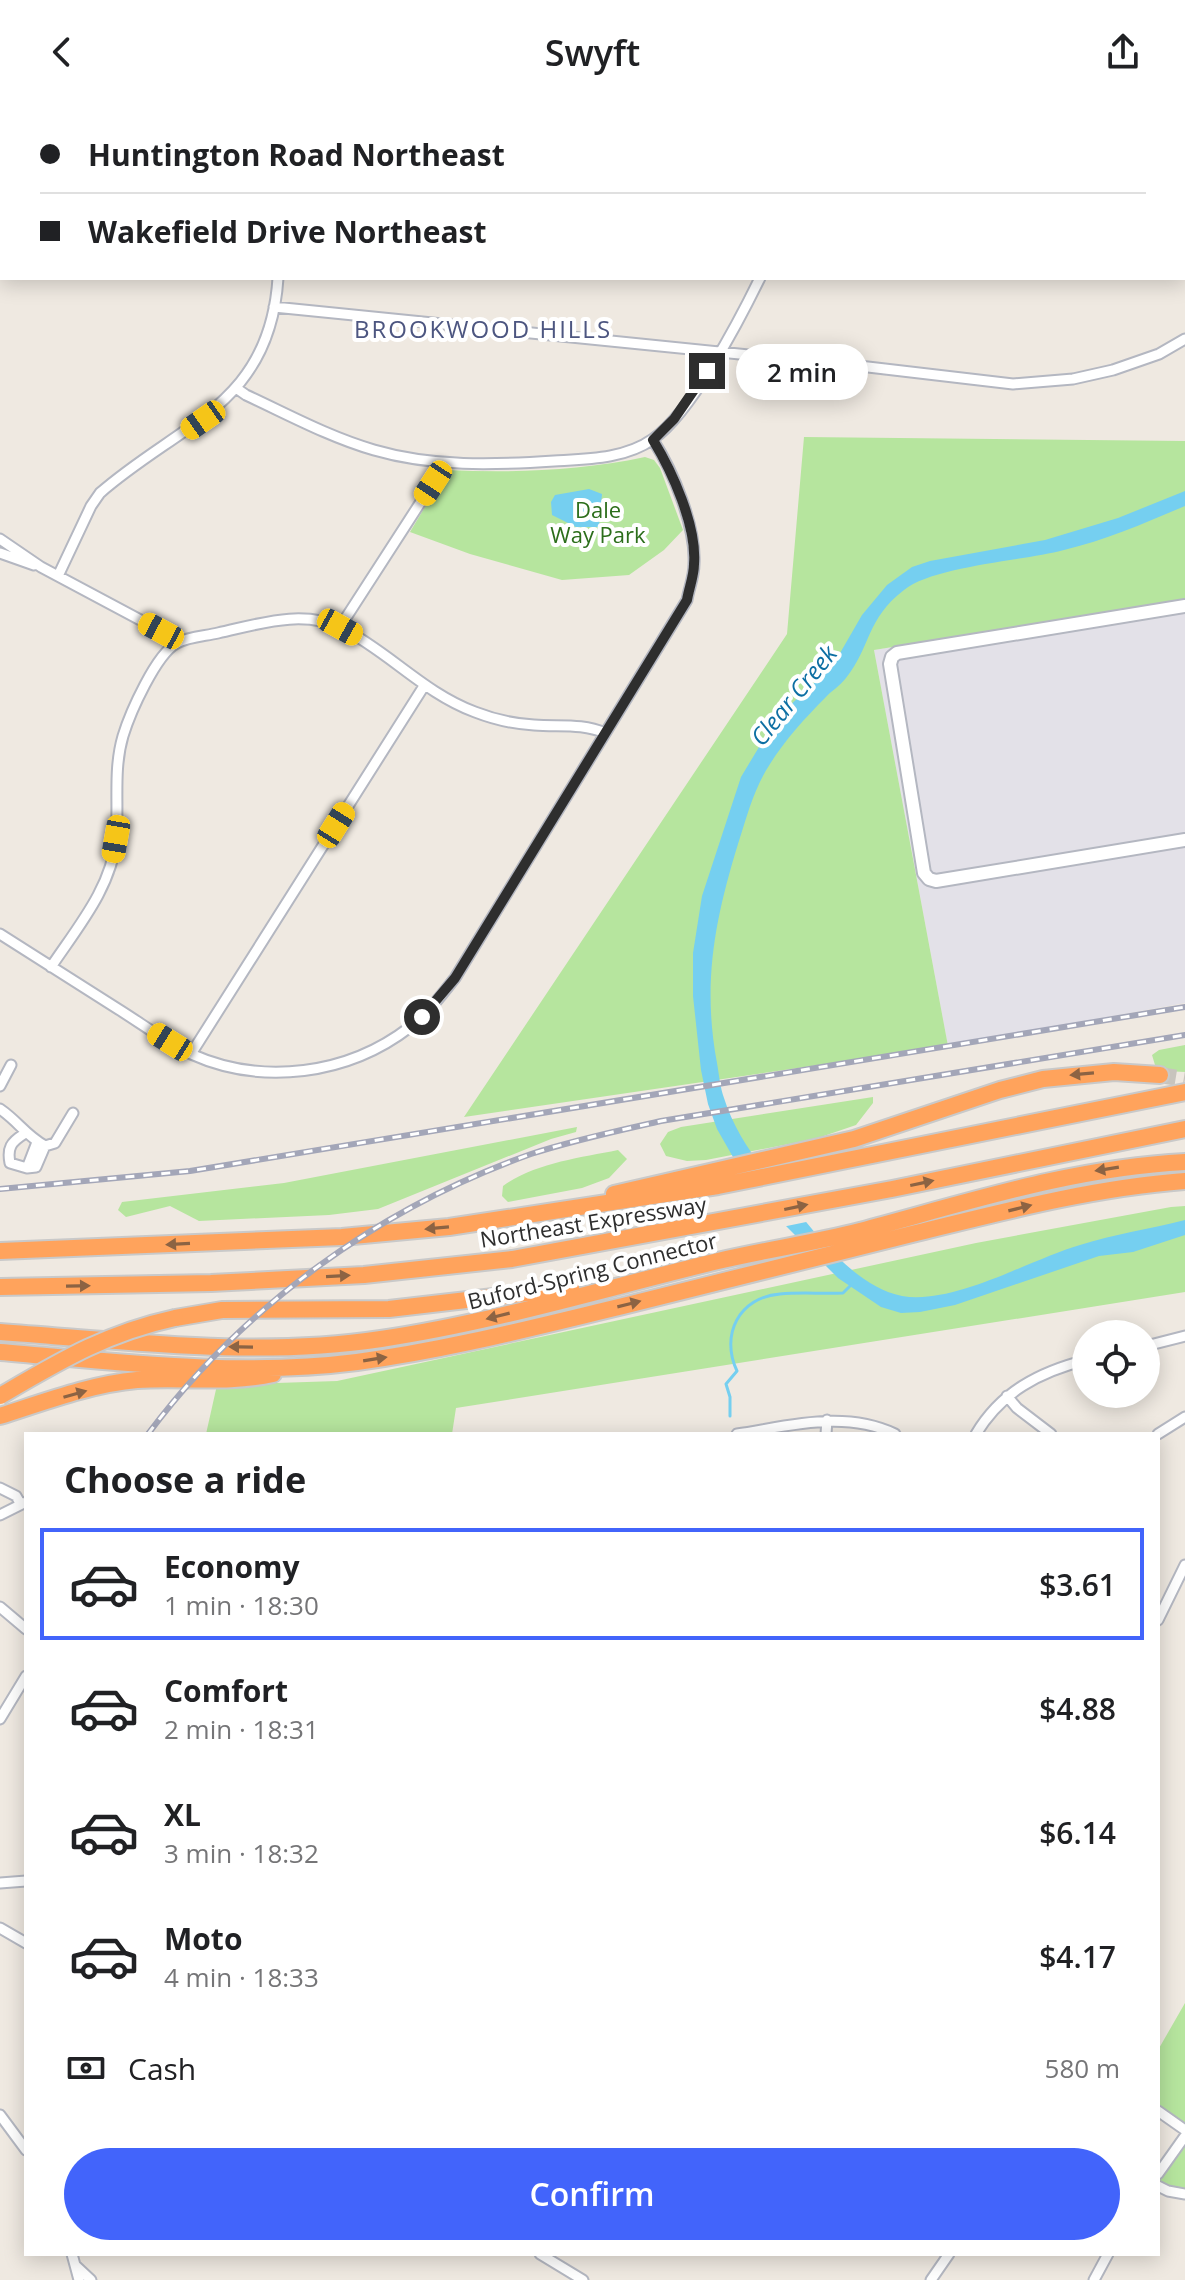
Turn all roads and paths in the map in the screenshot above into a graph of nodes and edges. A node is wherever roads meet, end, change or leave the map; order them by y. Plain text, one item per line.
1 (278, 280) edge
2 (759, 280) edge
3 (274, 307) junction
4 (1185, 339) edge
5 (720, 352) junction
6 (236, 388) junction
7 (653, 440) junction
8 (441, 462) junction
9 (0, 539) edge
10 (0, 553) edge
11 (41, 567) junction
12 (58, 576) junction
13 (1185, 606) edge
14 (340, 627) junction
15 (177, 643) junction
16 (424, 686) junction
17 (605, 733) junction
18 (1185, 840) edge
19 (0, 934) edge
20 (51, 967) junction
21 (191, 1054) junction
22 (11, 1065) dead end
23 (1160, 1075) tunnel mouth
24 (0, 1086) edge
25 (1185, 1092) edge
26 (0, 1109) edge
27 (73, 1113) dead end
28 (1185, 1129) edge
29 (24, 1134) junction
30 (41, 1144) junction
31 (1185, 1162) edge
32 (1185, 1181) edge
33 (598, 1205) junction
34 (860, 1239) junction
35 (0, 1251) edge
36 (778, 1259) junction
37 (683, 1271) junction
38 (0, 1287) edge
39 (0, 1332) edge
40 (1185, 1336) edge
41 (1160, 1342) edge
42 (0, 1352) edge
43 (1072, 1364) edge
44 (297, 1368) junction
45 (0, 1396) edge
46 (1007, 1396) junction
47 (0, 1416) edge
48 (1185, 1417) edge
49 (827, 1420) junction
50 (750, 1432) edge
51 (826, 1432) edge
52 (888, 1432) edge
53 (977, 1432) edge
54 (1048, 1432) edge
55 (1160, 1433) edge
56 (0, 1488) edge
57 (23, 1502) edge
58 (0, 1515) edge
59 (1185, 1565) edge
60 (1166, 1601) junction
61 (0, 1607) edge
62 (1160, 1607) edge
63 (1160, 1615) edge
64 (24, 1627) edge
65 (24, 1679) edge
66 (0, 1719) edge
67 (24, 1881) edge
68 (0, 1883) edge
69 (0, 1928) edge
70 (24, 1942) edge
71 (1160, 2112) edge
72 (0, 2115) edge
73 (1185, 2130) edge
74 (1185, 2136) edge
75 (24, 2147) edge
76 (1160, 2171) edge
77 (1160, 2187) edge
78 (1185, 2194) edge
79 (73, 2256) edge
80 (543, 2256) edge
81 (948, 2256) edge
82 (1107, 2256) edge
83 (76, 2265) junction
84 (79, 2280) edge
85 (91, 2280) edge
86 (583, 2280) edge
87 (931, 2280) edge
88 (1094, 2280) edge

1 - 3 street
2 - 5 street
3 - 5 street
3 - 6 street
4 - 5 street
5 - 7 street
6 - 8 street
6 - 12 street
7 - 8 street
7 - 17 street
8 - 14 street
9 - 11 street
10 - 11 street
11 - 12 street
12 - 15 street
13 - 18 street
14 - 15 street
14 - 16 street
15 - 20 street
16 - 17 street
16 - 21 street
17 - 21 street
19 - 20 street
20 - 21 street
22 - 24 street
23 -> 33 highway
25 - 33 highway, Northeast Expressway
26 - 29 street
27 - 30 street
38 -> 28 highway, Northeast Expressway
29 - 30 street
29 - 30 street
31 -> 34 highway, Buford-Spring Connector
34 -> 32 highway, Buford-Spring Connector
33 -> 35 highway, Northeast Expressway
34 - 36 highway, Buford-Spring Connector
36 - 37 highway, Buford-Spring Connector
44 -> 36 highway, Buford-Spring Connector
37 -> 39 highway, Buford-Spring Connector
37 - 45 highway, bridge
40 - 41 street
42 - 44 highway, Buford-Spring Connector
43 - 46 street
47 -> 44 highway
46 - 53 street
46 - 54 street
48 - 55 street
49 - 50 street
49 - 51 street
49 - 52 street
56 - 57 street
57 - 58 street
59 - 60 street
60 - 62 street
60 - 63 street
61 - 64 street
65 - 66 street
67 - 68 street
69 - 70 street
71 - 73 street
72 - 75 street
74 - 76 street
77 - 78 street
79 - 83 street
80 - 86 street
81 - 87 street
82 - 88 street
83 - 84 street
83 - 85 street

